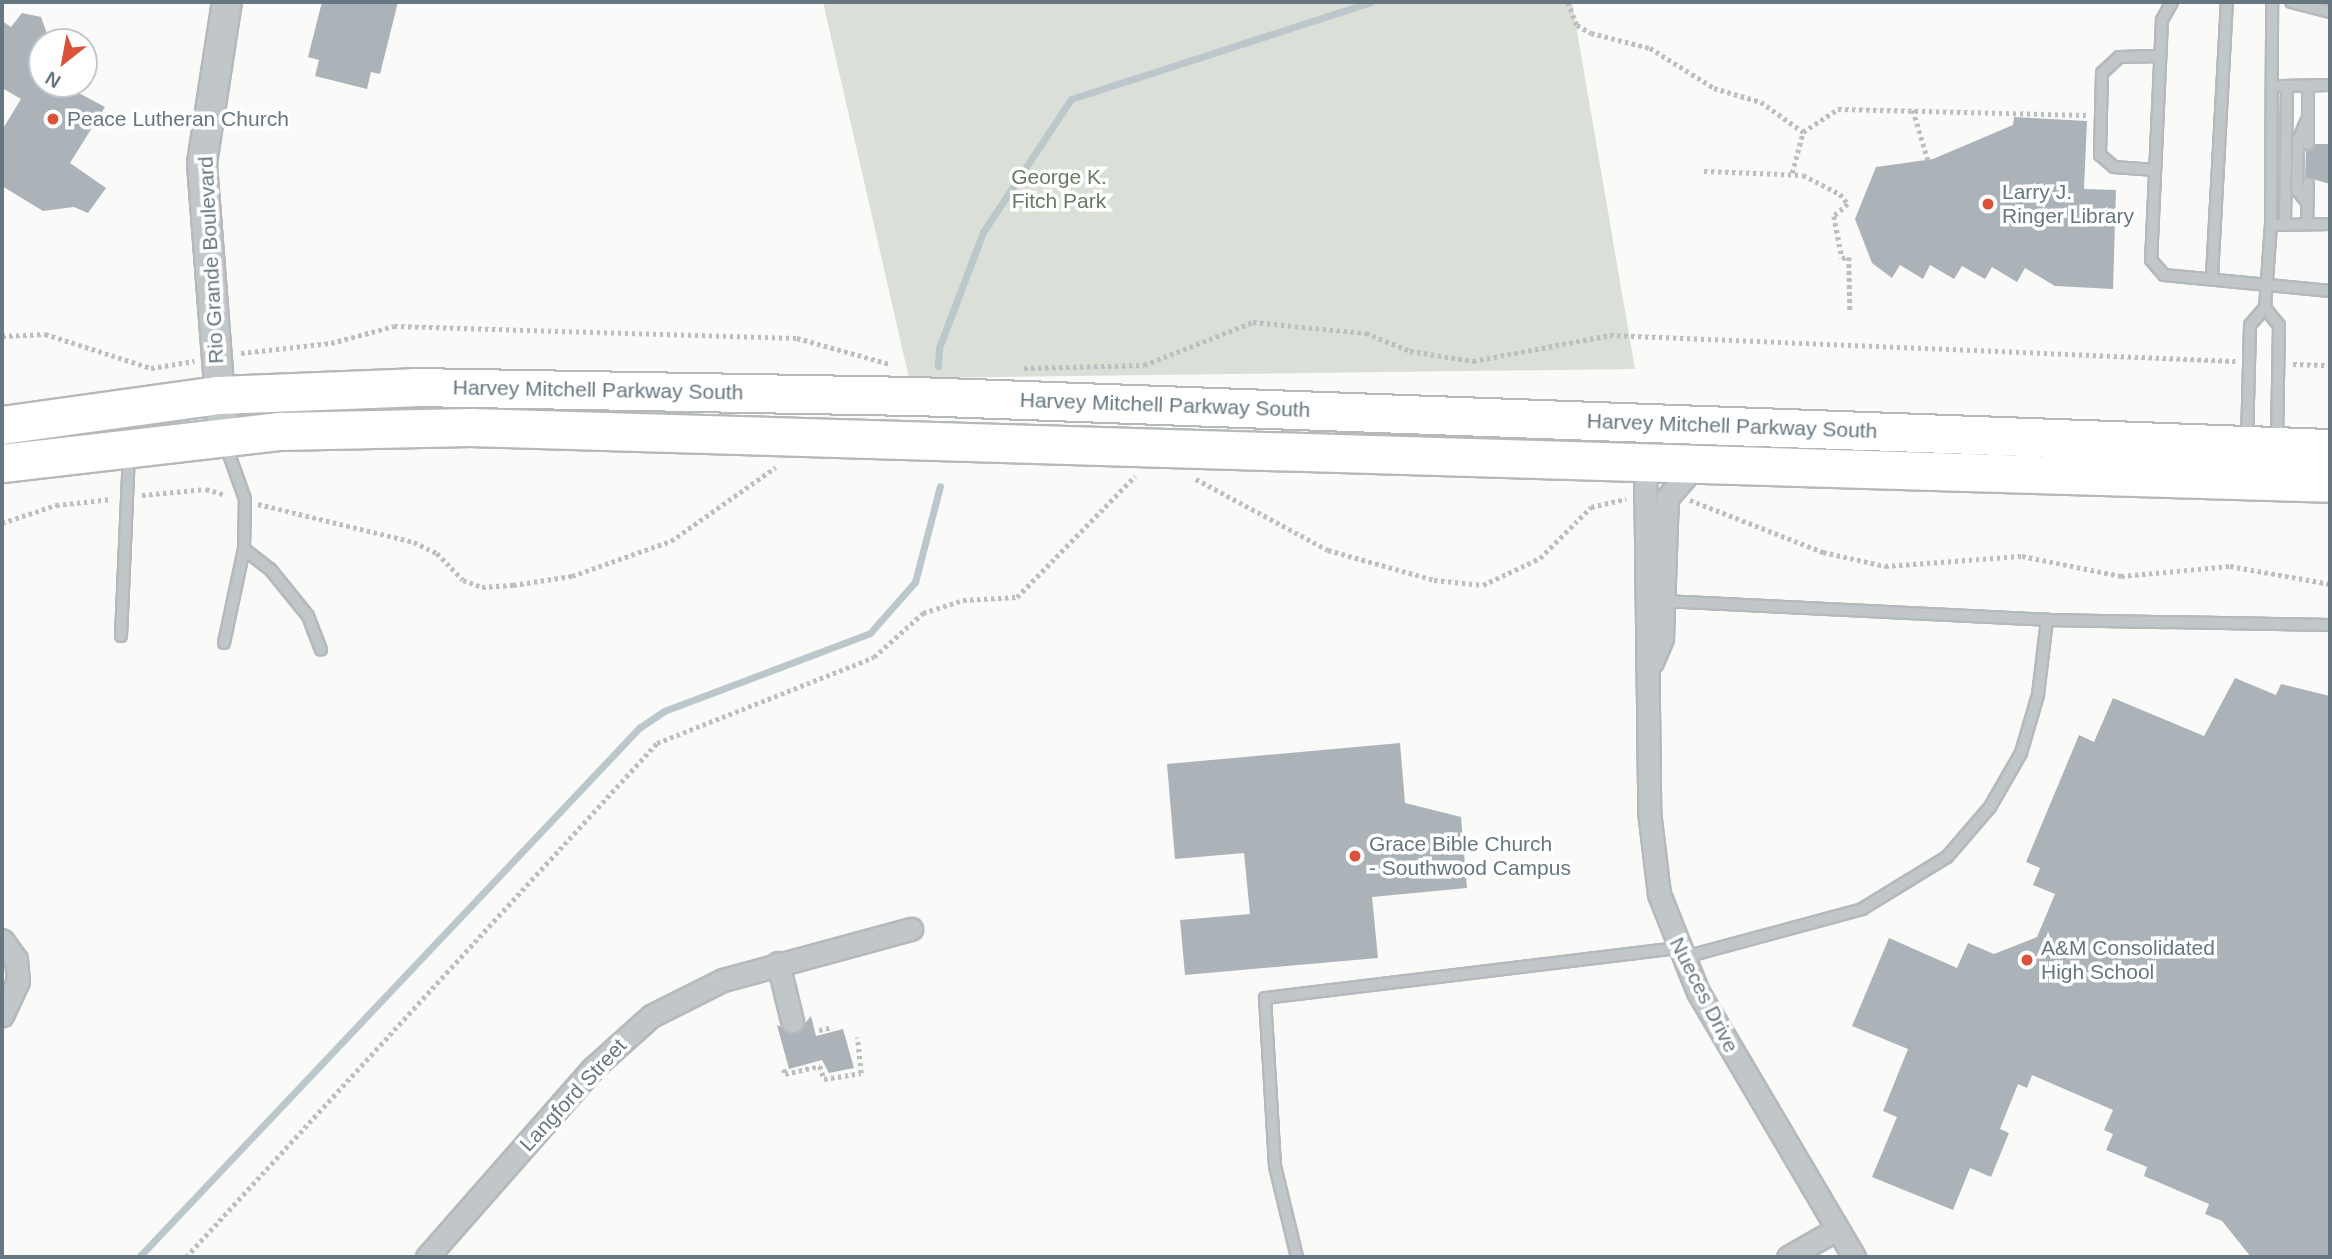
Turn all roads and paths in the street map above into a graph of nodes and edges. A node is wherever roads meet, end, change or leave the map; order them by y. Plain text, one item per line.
1 (227, 2) edge
2 (1568, 2) edge
3 (2172, 2) edge
4 (2227, 2) edge
5 (2272, 2) edge
6 (2291, 2) edge
7 (2330, 12) edge
8 (2160, 56) junction
9 (2273, 86) junction
10 (2287, 86) junction
11 (2308, 86) junction
12 (2330, 86) edge
13 (1913, 110) junction
14 (2090, 116) dead end
15 (2305, 122) junction
16 (1803, 132) junction
17 (2308, 144) dead end
18 (1928, 160) dead end
19 (2155, 170) junction
20 (1704, 171) dead end
21 (1792, 173) junction
22 (2308, 184) dead end
23 (2307, 202) junction
24 (2306, 224) junction
25 (2330, 224) edge
26 (2271, 225) junction
27 (2285, 225) junction
28 (2212, 277) junction
29 (2267, 288) junction
30 (2330, 290) edge
31 (2265, 308) junction
32 (1850, 310) dead end
33 (2, 336) edge
34 (216, 357) junction
35 (2249, 362) junction
36 (906, 366) dead end
37 (1011, 369) dead end
38 (219, 395) junction
39 (2, 425) edge
40 (1692, 425) junction
41 (223, 437) junction
42 (2262, 444) junction
43 (129, 448) junction
44 (2330, 448) edge
45 (2, 463) edge
46 (786, 464) dead end
47 (1124, 473) dead end
48 (1137, 474) junction
49 (1147, 474) dead end
50 (1190, 476) dead end
51 (2330, 483) edge
52 (1653, 484) junction
53 (129, 496) junction
54 (245, 499) junction
55 (2, 523) edge
56 (244, 549) junction
57 (2330, 584) edge
58 (1663, 601) junction
59 (2047, 620) junction
60 (2330, 625) edge
61 (121, 636) dead end
62 (224, 643) dead end
63 (321, 650) dead end
64 (1651, 662) junction
65 (911, 929) dead end
66 (2, 940) edge
67 (1679, 953) junction
68 (778, 963) junction
69 (2, 1015) edge
70 (792, 1021) dead end
71 (833, 1027) dead end
72 (819, 1030) dead end
73 (857, 1037) dead end
74 (783, 1069) dead end
75 (1837, 1229) junction
76 (186, 1257) edge
77 (427, 1257) edge
78 (1297, 1257) edge
79 (1788, 1257) edge
80 (1854, 1257) edge

1 - 34 street, Rio Grande Boulevard
2 - 16 path
3 - 8 lane
4 - 28 lane
5 - 9 lane
6 - 7 lane
8 - 19 lane
8 - 19 lane
9 - 10 lane
9 - 26 lane
10 - 11 lane
10 - 27 lane
11 - 12 lane
11 - 15 lane
13 - 14 path
13 - 16 path
13 - 18 path
15 - 17 lane
15 - 23 lane
16 - 21 path
19 - 28 lane
20 - 21 path
21 - 32 path
22 - 23 lane
23 - 24 lane
24 - 25 lane
24 - 27 lane
26 - 27 lane
26 - 29 lane
28 - 29 lane
29 - 30 lane
29 - 31 lane
31 - 35 lane
31 - 42 lane
33 - 34 path
34 - 36 path
34 - 38 street, Rio Grande Boulevard
35 - 37 path
35 - 42 lane
38 - 39 highway, Harvey Mitchell Parkway South
38 - 40 highway, Harvey Mitchell Parkway South
38 - 41 street, Rio Grande Boulevard
40 - 42 highway, Harvey Mitchell Parkway South
40 - 52 highway
41 - 43 highway, Harvey Mitchell Parkway South
41 - 52 highway, Harvey Mitchell Parkway South
41 - 54 lane
42 - 44 highway, Harvey Mitchell Parkway South
43 - 45 highway, Harvey Mitchell Parkway South
43 - 53 lane
46 - 54 path
47 - 48 path
48 - 49 path
48 - 76 path
50 - 52 path
51 - 52 highway, Harvey Mitchell Parkway South
52 - 57 path
52 - 58 street, Nueces Drive
52 - 64 street, Nueces Drive
53 - 54 path
53 - 55 path
53 - 61 lane
54 - 56 lane
56 - 62 lane
56 - 63 lane
58 - 59 lane
58 - 64 street, Nueces Drive
59 - 60 lane
59 - 67 lane
64 - 67 street, Nueces Drive
65 - 68 street, Langford Street
66 - 69 street
67 - 75 street, Nueces Drive
67 - 78 lane
68 - 70 street
68 - 77 street, Langford Street
71 - 72 path
73 - 74 path
75 - 79 street
75 - 80 street, Nueces Drive

